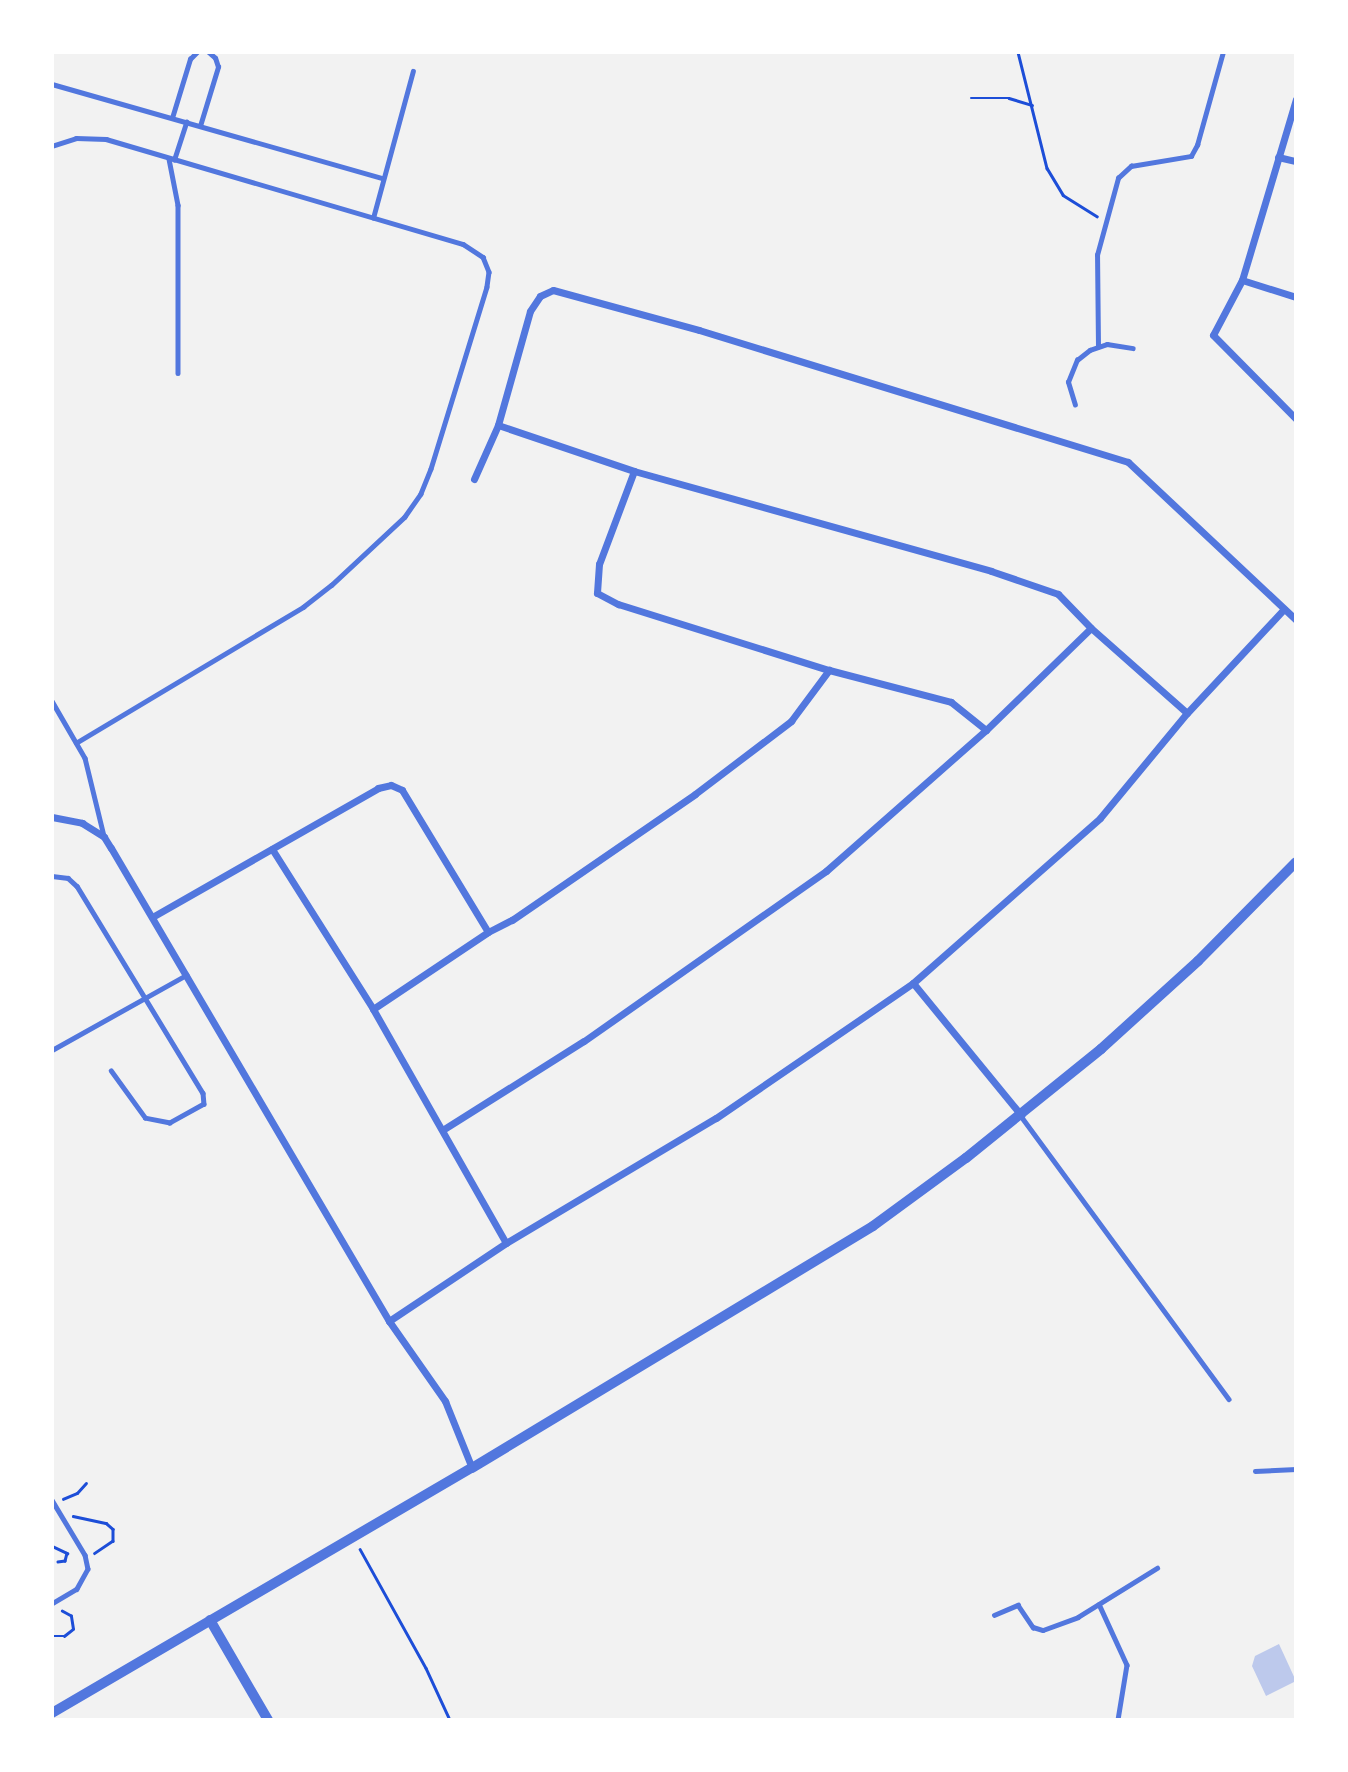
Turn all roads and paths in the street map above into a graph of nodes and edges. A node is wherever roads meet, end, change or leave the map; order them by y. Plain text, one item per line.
1 (197, 52) edge
2 (208, 52) edge
3 (1018, 52) edge
4 (1223, 52) edge
5 (413, 71) dead end
6 (52, 83) edge
7 (971, 99) dead end
8 (1296, 99) edge
9 (1032, 105) junction
10 (172, 118) junction
11 (186, 122) junction
12 (200, 126) junction
13 (52, 146) edge
14 (1278, 157) junction
15 (171, 159) junction
16 (1296, 161) edge
17 (383, 178) junction
18 (373, 218) junction
19 (1105, 221) junction
20 (1242, 280) junction
21 (1296, 297) edge
22 (1098, 346) junction
23 (1133, 348) dead end
24 (178, 373) dead end
25 (1075, 405) dead end
26 (1296, 419) edge
27 (498, 425) junction
28 (635, 471) junction
29 (474, 479) dead end
30 (1284, 609) junction
31 (1296, 620) edge
32 (1091, 628) junction
33 (829, 670) junction
34 (52, 701) edge
35 (1187, 713) junction
36 (986, 730) junction
37 (77, 743) junction
38 (52, 817) edge
39 (104, 837) junction
40 (272, 849) junction
41 (1296, 853) edge
42 (1296, 862) edge
43 (1281, 875) junction
44 (52, 877) edge
45 (154, 916) junction
46 (488, 932) junction
47 (187, 974) junction
48 (913, 983) junction
49 (145, 999) junction
50 (373, 1009) junction
51 (52, 1049) edge
52 (111, 1071) dead end
53 (1021, 1115) junction
54 (444, 1129) junction
55 (506, 1243) junction
56 (389, 1321) junction
57 (1229, 1399) dead end
58 (472, 1468) junction
59 (1296, 1469) edge
60 (1255, 1471) dead end
61 (86, 1483) dead end
62 (55, 1500) edge
63 (60, 1513) junction
64 (354, 1537) junction
65 (52, 1546) edge
66 (85, 1555) junction
67 (58, 1562) dead end
68 (1157, 1568) dead end
69 (1099, 1604) junction
70 (52, 1606) edge
71 (995, 1615) dead end
72 (210, 1620) junction
73 (52, 1636) edge
74 (52, 1713) edge
75 (268, 1720) edge
76 (450, 1720) edge
77 (1118, 1720) edge

1 - 10 lane
2 - 12 lane
3 - 9 path
4 - 19 lane
5 - 17 lane
6 - 10 lane
7 - 9 path
8 - 14 street
9 - 19 path
10 - 11 lane
11 - 12 lane
11 - 15 lane
12 - 17 lane
13 - 15 lane
14 - 16 street
14 - 20 street
15 - 18 lane
15 - 24 lane
17 - 18 lane
18 - 37 lane
19 - 22 lane
20 - 21 street
20 - 26 street
22 - 23 lane
22 - 25 lane
27 - 28 street
27 - 29 street
27 - 30 street
28 - 32 street
28 - 33 street
30 - 31 street
30 - 35 street
32 - 35 street
32 - 36 street
33 - 36 street
33 - 46 street
34 - 37 lane
35 - 48 street
36 - 54 street
37 - 39 lane
38 - 39 street
39 - 45 street
40 - 45 street
40 - 46 street
40 - 50 street
41 - 43 street
42 - 43 street
43 - 53 street
44 - 49 lane
45 - 47 street
46 - 50 street
47 - 49 lane
47 - 56 street
48 - 53 street
48 - 55 street
49 - 51 lane
49 - 52 lane
50 - 54 street
53 - 57 lane
53 - 58 street
54 - 55 street
55 - 56 street
56 - 58 street
58 - 64 street
59 - 60 lane
61 - 62 path
62 - 63 lane
63 - 66 lane
63 - 66 path
64 - 72 street
64 - 76 path
65 - 67 path
66 - 70 lane
68 - 69 lane
69 - 71 lane
69 - 77 lane
70 - 73 path
72 - 74 street
72 - 75 street

